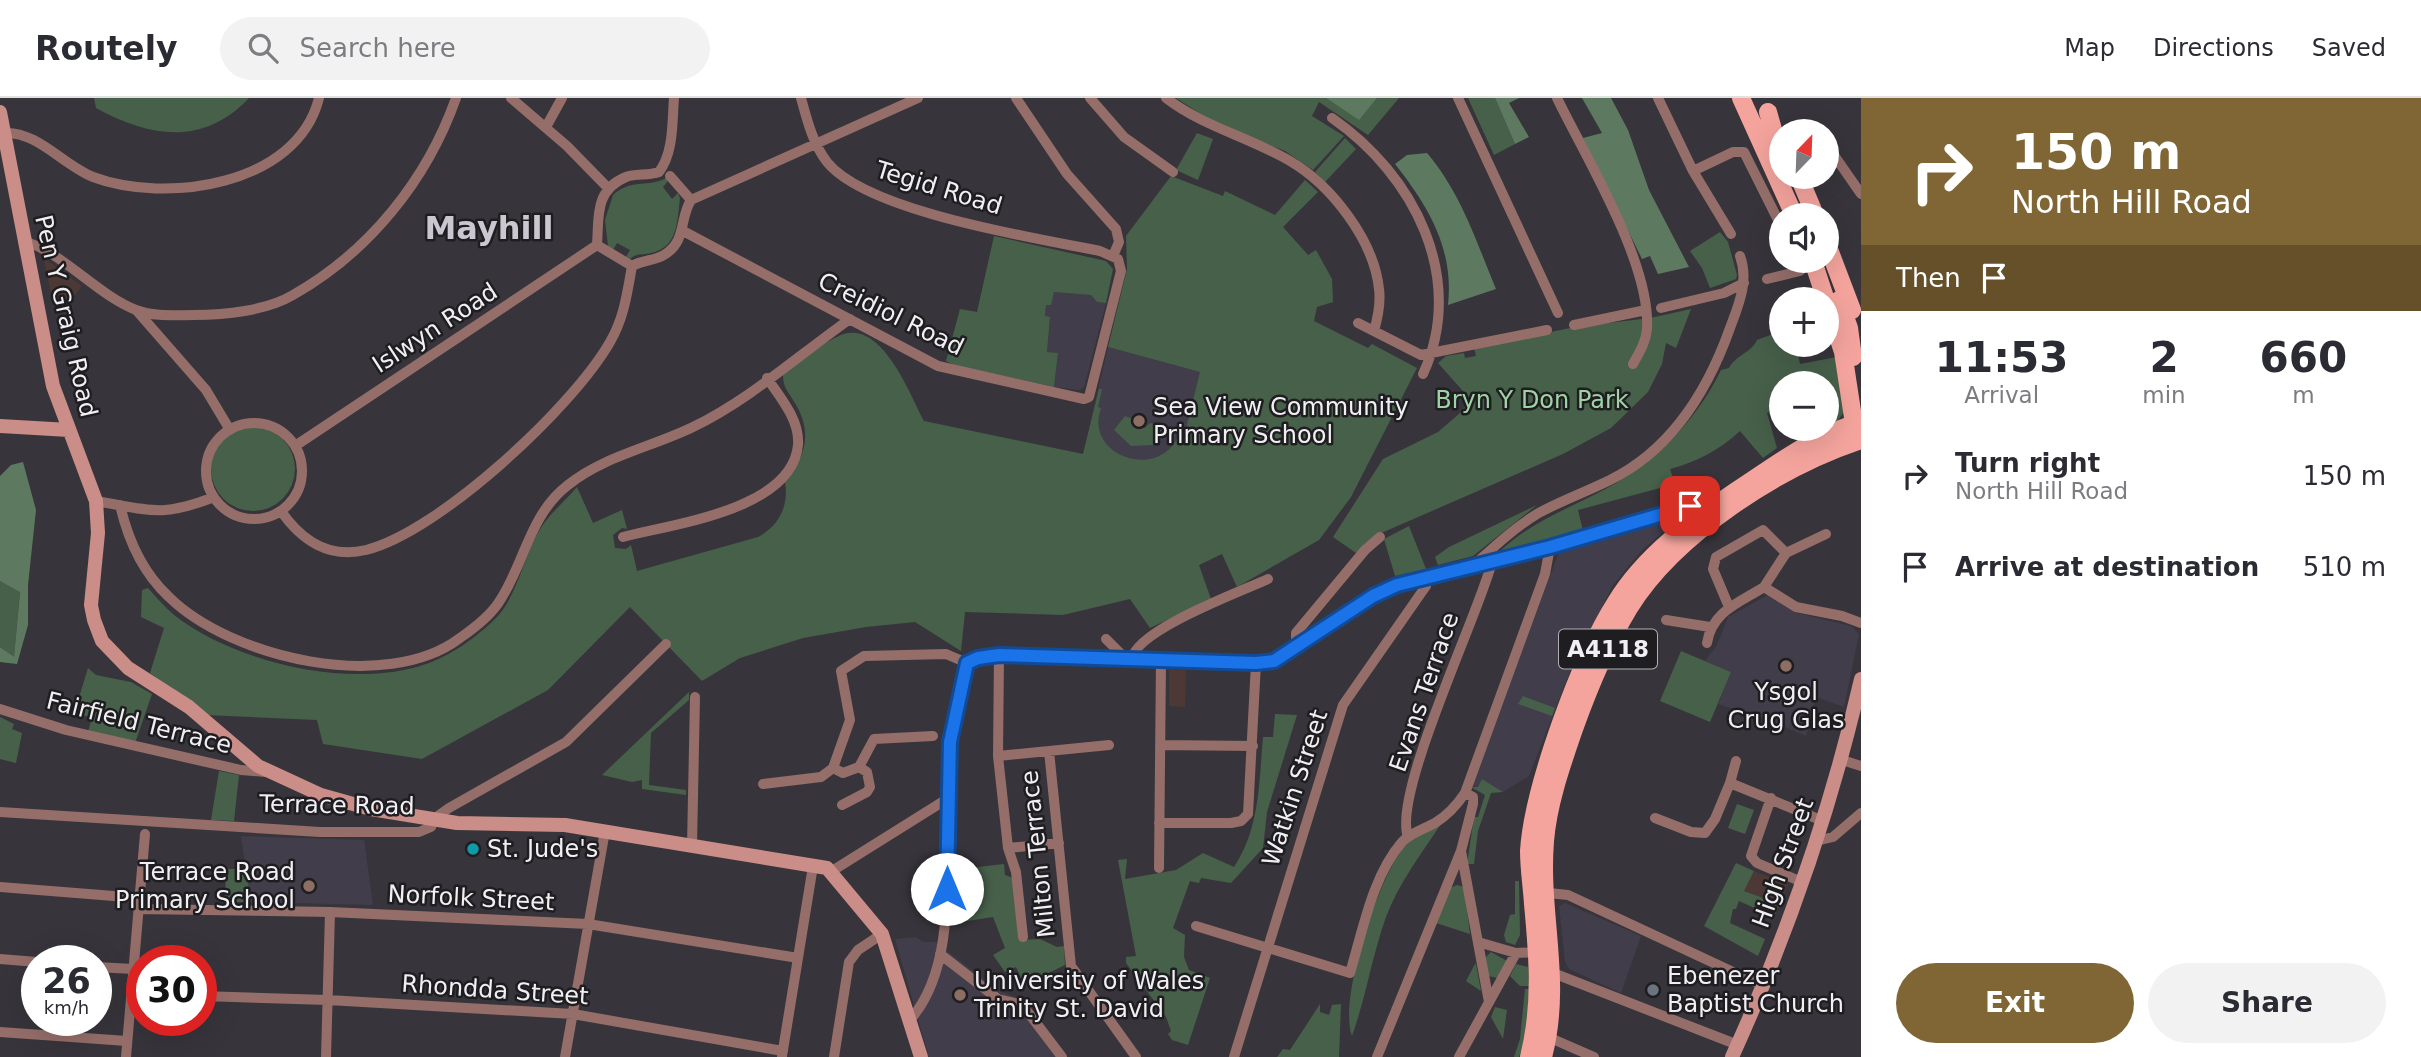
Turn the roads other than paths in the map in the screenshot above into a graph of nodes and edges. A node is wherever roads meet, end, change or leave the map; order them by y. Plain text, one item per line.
1 (319, 98) edge
2 (456, 98) edge
3 (510, 98) edge
4 (562, 98) edge
5 (674, 98) edge
6 (802, 98) edge
7 (1016, 98) edge
8 (1090, 98) edge
9 (1166, 98) edge
10 (1458, 98) edge
11 (1557, 98) edge
12 (1658, 98) edge
13 (1741, 98) edge
14 (911, 99) edge
15 (0, 111) edge
16 (1332, 118) dead end
17 (546, 127) junction
18 (4, 133) junction
19 (816, 143) junction
20 (1839, 162) edge
21 (1693, 171) junction
22 (1173, 172) dead end
23 (665, 174) junction
24 (609, 189) junction
25 (1861, 194) edge
26 (691, 200) junction
27 (1770, 203) edge
28 (1789, 203) edge
29 (683, 231) junction
30 (1731, 234) dead end
31 (23, 241) junction
32 (597, 245) junction
33 (1113, 256) junction
34 (1740, 256) dead end
35 (632, 266) junction
36 (1781, 273) edge
37 (1807, 273) edge
38 (1828, 273) edge
39 (1838, 273) edge
40 (1767, 279) dead end
41 (1744, 283) junction
42 (1661, 308) dead end
43 (1646, 310) junction
44 (137, 311) junction
45 (1558, 313) dead end
46 (850, 319) junction
47 (1358, 323) dead end
48 (1574, 325) dead end
49 (1547, 330) dead end
50 (1374, 331) junction
51 (1861, 336) edge
52 (1432, 354) junction
53 (1633, 364) dead end
54 (1423, 374) dead end
55 (767, 378) junction
56 (0, 426) edge
57 (69, 430) junction
58 (230, 430) junction
59 (1860, 431) edge
60 (295, 446) junction
61 (214, 497) junction
62 (96, 501) junction
63 (120, 505) junction
64 (281, 511) junction
65 (1702, 513) junction
66 (1826, 534) dead end
67 (623, 537) dead end
68 (1380, 537) dead end
69 (1550, 547) junction
70 (1786, 553) junction
71 (1492, 562) junction
72 (1472, 567) junction
73 (1427, 576) junction
74 (1268, 579) dead end
75 (1764, 587) junction
76 (1729, 607) junction
77 (1666, 620) dead end
78 (1861, 623) edge
79 (1710, 627) junction
80 (1106, 639) dead end
81 (1707, 643) dead end
82 (666, 644) dead end
83 (1296, 646) junction
84 (999, 655) junction
85 (1129, 659) junction
86 (1161, 660) junction
87 (967, 663) junction
88 (1256, 663) junction
89 (1861, 679) edge
90 (695, 697) dead end
91 (0, 709) edge
92 (933, 736) dead end
93 (1109, 745) dead end
94 (1160, 745) junction
95 (1253, 746) junction
96 (1049, 751) junction
97 (998, 756) junction
98 (1842, 760) junction
99 (1736, 761) dead end
100 (1861, 766) edge
101 (859, 767) junction
102 (833, 768) junction
103 (269, 772) junction
104 (1730, 783) junction
105 (763, 784) dead end
106 (1465, 793) junction
107 (1771, 798) junction
108 (947, 799) junction
109 (842, 805) dead end
110 (0, 812) edge
111 (1861, 813) edge
112 (435, 818) junction
113 (1655, 818) dead end
114 (1824, 821) junction
115 (1159, 823) junction
116 (605, 831) junction
117 (145, 834) dead end
118 (1408, 837) junction
119 (1816, 841) junction
120 (1059, 843) junction
121 (692, 846) junction
122 (1008, 848) junction
123 (1461, 850) junction
124 (813, 866) junction
125 (1159, 868) dead end
126 (832, 871) junction
127 (1802, 883) junction
128 (1448, 884) junction
129 (1467, 884) junction
130 (0, 887) edge
131 (1539, 892) junction
132 (139, 904) junction
133 (330, 912) junction
134 (588, 924) junction
135 (1196, 926) dead end
136 (882, 934) junction
137 (1023, 937) dead end
138 (1478, 942) junction
139 (135, 945) edge
140 (1267, 946) junction
141 (1545, 951) junction
142 (1516, 953) junction
143 (940, 954) junction
144 (798, 958) junction
145 (0, 959) edge
146 (21, 961) edge
147 (1553, 972) junction
148 (1761, 985) junction
149 (217, 997) edge
150 (328, 1000) junction
151 (1489, 1002) junction
152 (573, 1014) junction
153 (910, 1020) junction
154 (0, 1032) edge
155 (128, 1036) edge
156 (1548, 1037) junction
157 (127, 1041) junction
158 (1735, 1051) edge
159 (783, 1054) edge
160 (126, 1057) edge
161 (326, 1057) edge
162 (565, 1057) edge
163 (834, 1057) edge
164 (921, 1057) edge
165 (1062, 1057) edge
166 (1136, 1057) edge
167 (1234, 1057) edge
168 (1377, 1057) edge
169 (1459, 1057) edge
170 (1529, 1057) edge
171 (1543, 1057) edge
172 (1594, 1057) edge

1 - 18 street
2 - 44 street
3 - 17 street
4 - 17 street
5 - 23 street
6 - 19 street, Tegid Road
7 - 33 street
8 - 22 street
9 - 50 street
10 - 45 street
11 - 43 street
12 - 21 street
13 - 28 main road
14 - 19 street
15 - 18 street, Pen Y Graig Road
16 - 52 street
17 - 24 street
18 - 31 street, Pen Y Graig Road
19 - 26 street
19 - 33 street, Tegid Road
20 - 25 street
21 - 27 street
21 - 30 street
23 - 24 street
23 - 26 street
24 - 32 street
26 - 29 street
29 - 35 street
29 - 46 street, Creidiol Road
31 - 44 street
31 - 57 street, Pen Y Graig Road
32 - 35 street
32 - 60 street, Islwyn Road
33 - 46 street, Creidiol Road
34 - 41 street
35 - 64 street
36 - 40 street
37 - 59 main road
38 - 59 main road
39 - 51 main road
41 - 42 street
41 - 72 street
43 - 48 street
43 - 53 street
44 - 58 street
46 - 55 street
47 - 50 street
49 - 52 street
50 - 52 street
52 - 54 street
55 - 63 street
55 - 67 street
56 - 57 street
57 - 62 street, Pen Y Graig Road
58 - 60 street
58 - 61 street
59 - 65 main road, A4118
59 - 131 main road, A4118
60 - 64 street
61 - 63 street
61 - 64 street
62 - 63 street
62 - 103 street, Pen Y Graig Road
65 - 69 street
65 - 131 main road, A4118
66 - 70 street
68 - 83 street
69 - 71 street
69 - 106 street
70 - 75 street
70 - 76 street
71 - 72 street
71 - 118 street, Evans Terrace
72 - 73 street
73 - 83 street
73 - 140 street, Watkin Street
74 - 85 street
75 - 76 street
75 - 78 street
76 - 79 street
77 - 79 street
79 - 81 street
80 - 85 street
82 - 112 street
83 - 88 street
84 - 85 street
84 - 87 street
84 - 97 street
85 - 86 street
86 - 88 street
86 - 94 street
87 - 102 street
87 - 108 street
88 - 95 street
89 - 98 street, High Street
90 - 121 street
91 - 103 street, Fairfield Terrace
92 - 101 street
93 - 96 street
94 - 95 street
94 - 115 street
95 - 115 street
96 - 97 street
96 - 120 street, Milton Terrace
97 - 122 street
98 - 100 street
98 - 114 street, High Street
99 - 104 street
101 - 102 street
101 - 109 street
102 - 105 street
103 - 112 street, Pen Y Graig Road
104 - 107 street
104 - 113 street
106 - 118 street
106 - 123 street
107 - 114 street
107 - 127 street
108 - 126 street
108 - 143 street
110 - 112 street, Terrace Road
111 - 119 street
112 - 116 street, Terrace Road
114 - 119 street, High Street
115 - 125 street
116 - 121 street, Terrace Road
116 - 134 street
117 - 132 street
118 - 140 street
119 - 127 street, High Street
120 - 122 street
120 - 166 street, Milton Terrace
121 - 124 street, Terrace Road
122 - 137 street
123 - 128 street
123 - 129 street
124 - 126 street, Terrace Road
124 - 144 street
126 - 136 street
127 - 148 street, High Street
128 - 129 street
128 - 168 street
129 - 138 street
130 - 132 street, Norfolk Street
131 - 141 main road, A4118
131 - 148 street
132 - 133 street, Norfolk Street
132 - 139 street
133 - 134 street, Norfolk Street
133 - 150 street
134 - 144 street, Norfolk Street
134 - 152 street
135 - 140 street
136 - 153 street
136 - 163 street
138 - 142 street
138 - 151 street
140 - 167 street, Watkin Street
141 - 142 street
141 - 147 main road, A4118
141 - 170 main road, A4118
142 - 151 street
143 - 153 street
143 - 165 street
144 - 159 street
145 - 146 street
147 - 156 main road, A4118
147 - 158 street
148 - 158 street, High Street
149 - 150 street, Rhondda Street
150 - 152 street, Rhondda Street
150 - 161 street
151 - 169 street
152 - 159 street, Rhondda Street
152 - 162 street
153 - 164 street
154 - 157 street
155 - 157 street
156 - 171 main road, A4118
156 - 172 street
157 - 160 street

